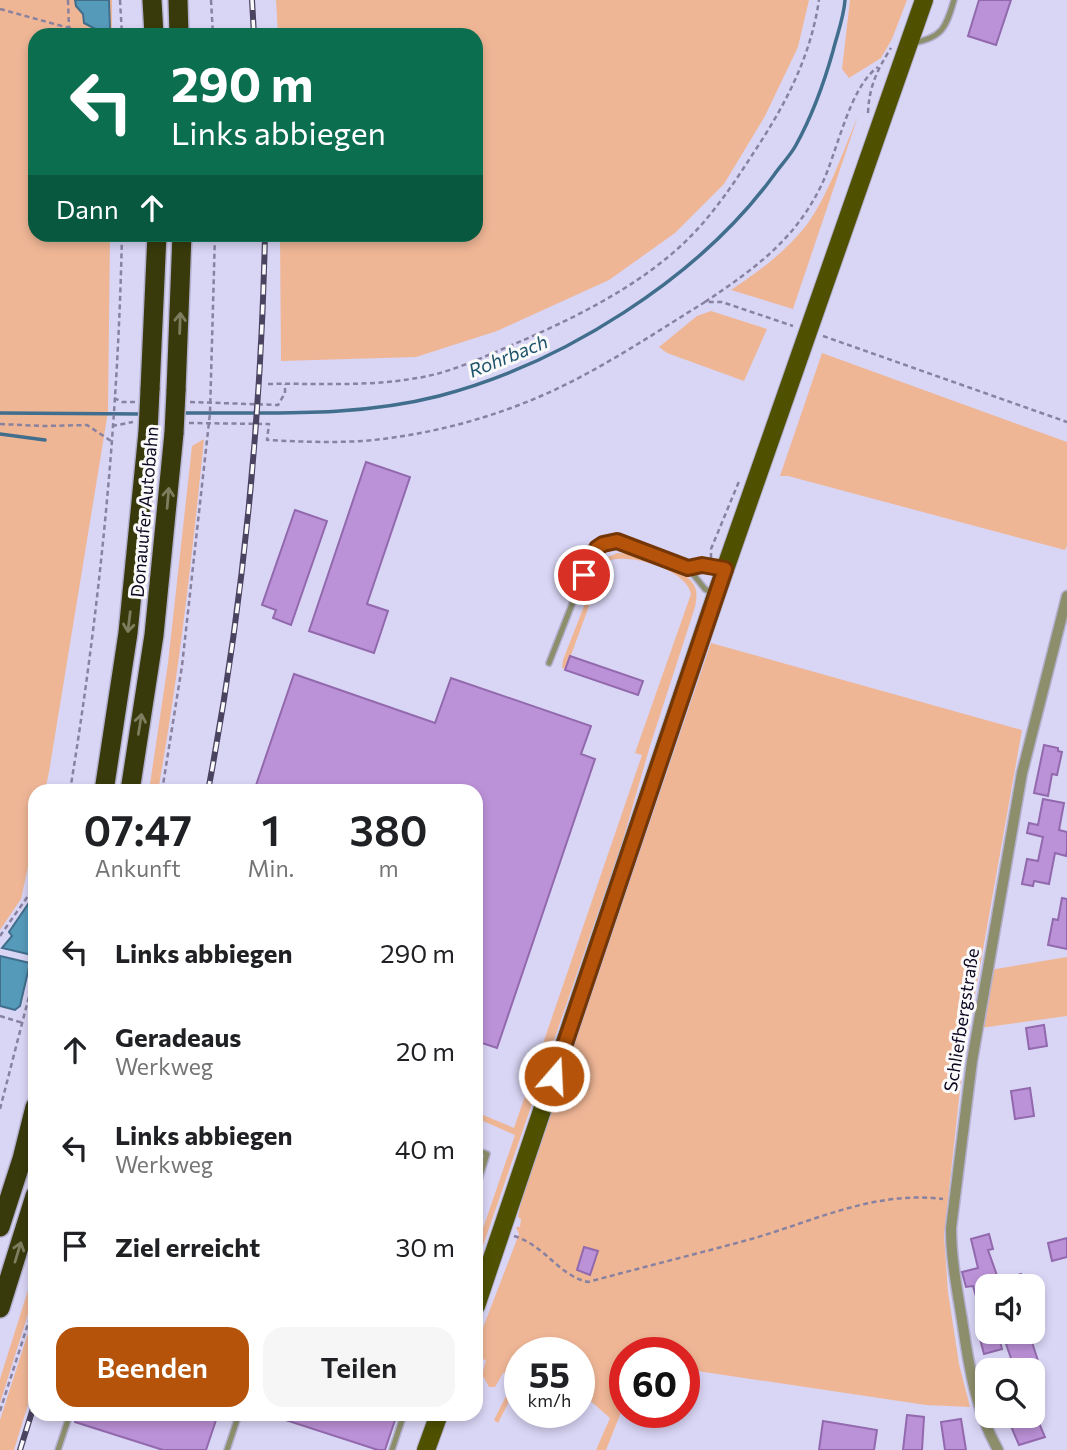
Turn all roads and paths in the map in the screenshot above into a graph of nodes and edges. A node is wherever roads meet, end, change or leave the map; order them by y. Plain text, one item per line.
1 (68, 0) edge
2 (120, 0) edge
3 (152, 0) edge
4 (178, 0) edge
5 (211, 0) edge
6 (819, 0) edge
7 (924, 0) edge
8 (954, 0) edge
9 (0, 9) edge
10 (69, 28) joint
11 (122, 28) edge
12 (154, 28) edge
13 (179, 28) edge
14 (213, 28) edge
15 (906, 51) junction
16 (122, 242) edge
17 (157, 242) edge
18 (182, 242) edge
19 (215, 242) edge
20 (705, 302) junction
21 (809, 331) junction
22 (268, 384) dead end
23 (285, 384) junction
24 (211, 402) junction
25 (1067, 422) edge
26 (209, 423) junction
27 (0, 424) edge
28 (111, 441) junction
29 (688, 568) junction
30 (725, 569) junction
31 (716, 595) junction
32 (1067, 596) edge
33 (549, 663) dead end
34 (71, 784) edge
35 (105, 784) edge
36 (131, 784) edge
37 (163, 784) edge
38 (28, 896) edge
39 (0, 936) edge
40 (28, 1002) edge
41 (0, 1016) edge
42 (23, 1023) junction
43 (0, 1109) edge
44 (28, 1135) edge
45 (483, 1153) edge
46 (483, 1167) edge
47 (954, 1201) junction
48 (28, 1218) edge
49 (0, 1227) edge
50 (501, 1232) junction
51 (483, 1285) edge
52 (0, 1307) edge
53 (28, 1324) edge
54 (0, 1411) edge
55 (68, 1421) edge
56 (237, 1421) edge
57 (402, 1421) edge
58 (436, 1421) edge
59 (58, 1450) edge
60 (227, 1450) edge
61 (392, 1450) edge
62 (426, 1450) edge
63 (998, 1450) edge

1 - 10 path
2 - 11 path
3 - 12 highway
4 - 13 highway
5 - 14 path
6 - 23 path
7 - 15 main road
8 - 15 lane
9 - 10 path
15 - 20 path
15 - 21 main road
16 - 28 path
17 -> 35 highway, Donauufer Autobahn, bridge
36 -> 18 highway, Donauufer Autobahn, bridge
19 - 24 path
20 - 21 path
20 - 26 path
21 - 25 path
21 - 30 main road
22 - 23 path
23 - 24 path
24 - 26 path
26 - 37 path
27 - 28 path
28 - 34 path
29 - 30 lane
29 - 31 lane
29 - 33 lane
30 - 31 main road
31 - 50 main road
32 - 47 street, Schliefbergstraße
38 - 39 path
40 - 42 path
41 - 42 path
42 - 43 path
44 - 49 highway
45 - 46 lane
47 - 50 path
47 - 63 street, Schliefbergstraße
52 -> 48 highway
50 - 51 main road
53 - 54 path
55 - 59 lane
56 - 60 lane
57 - 61 lane
58 - 62 main road

